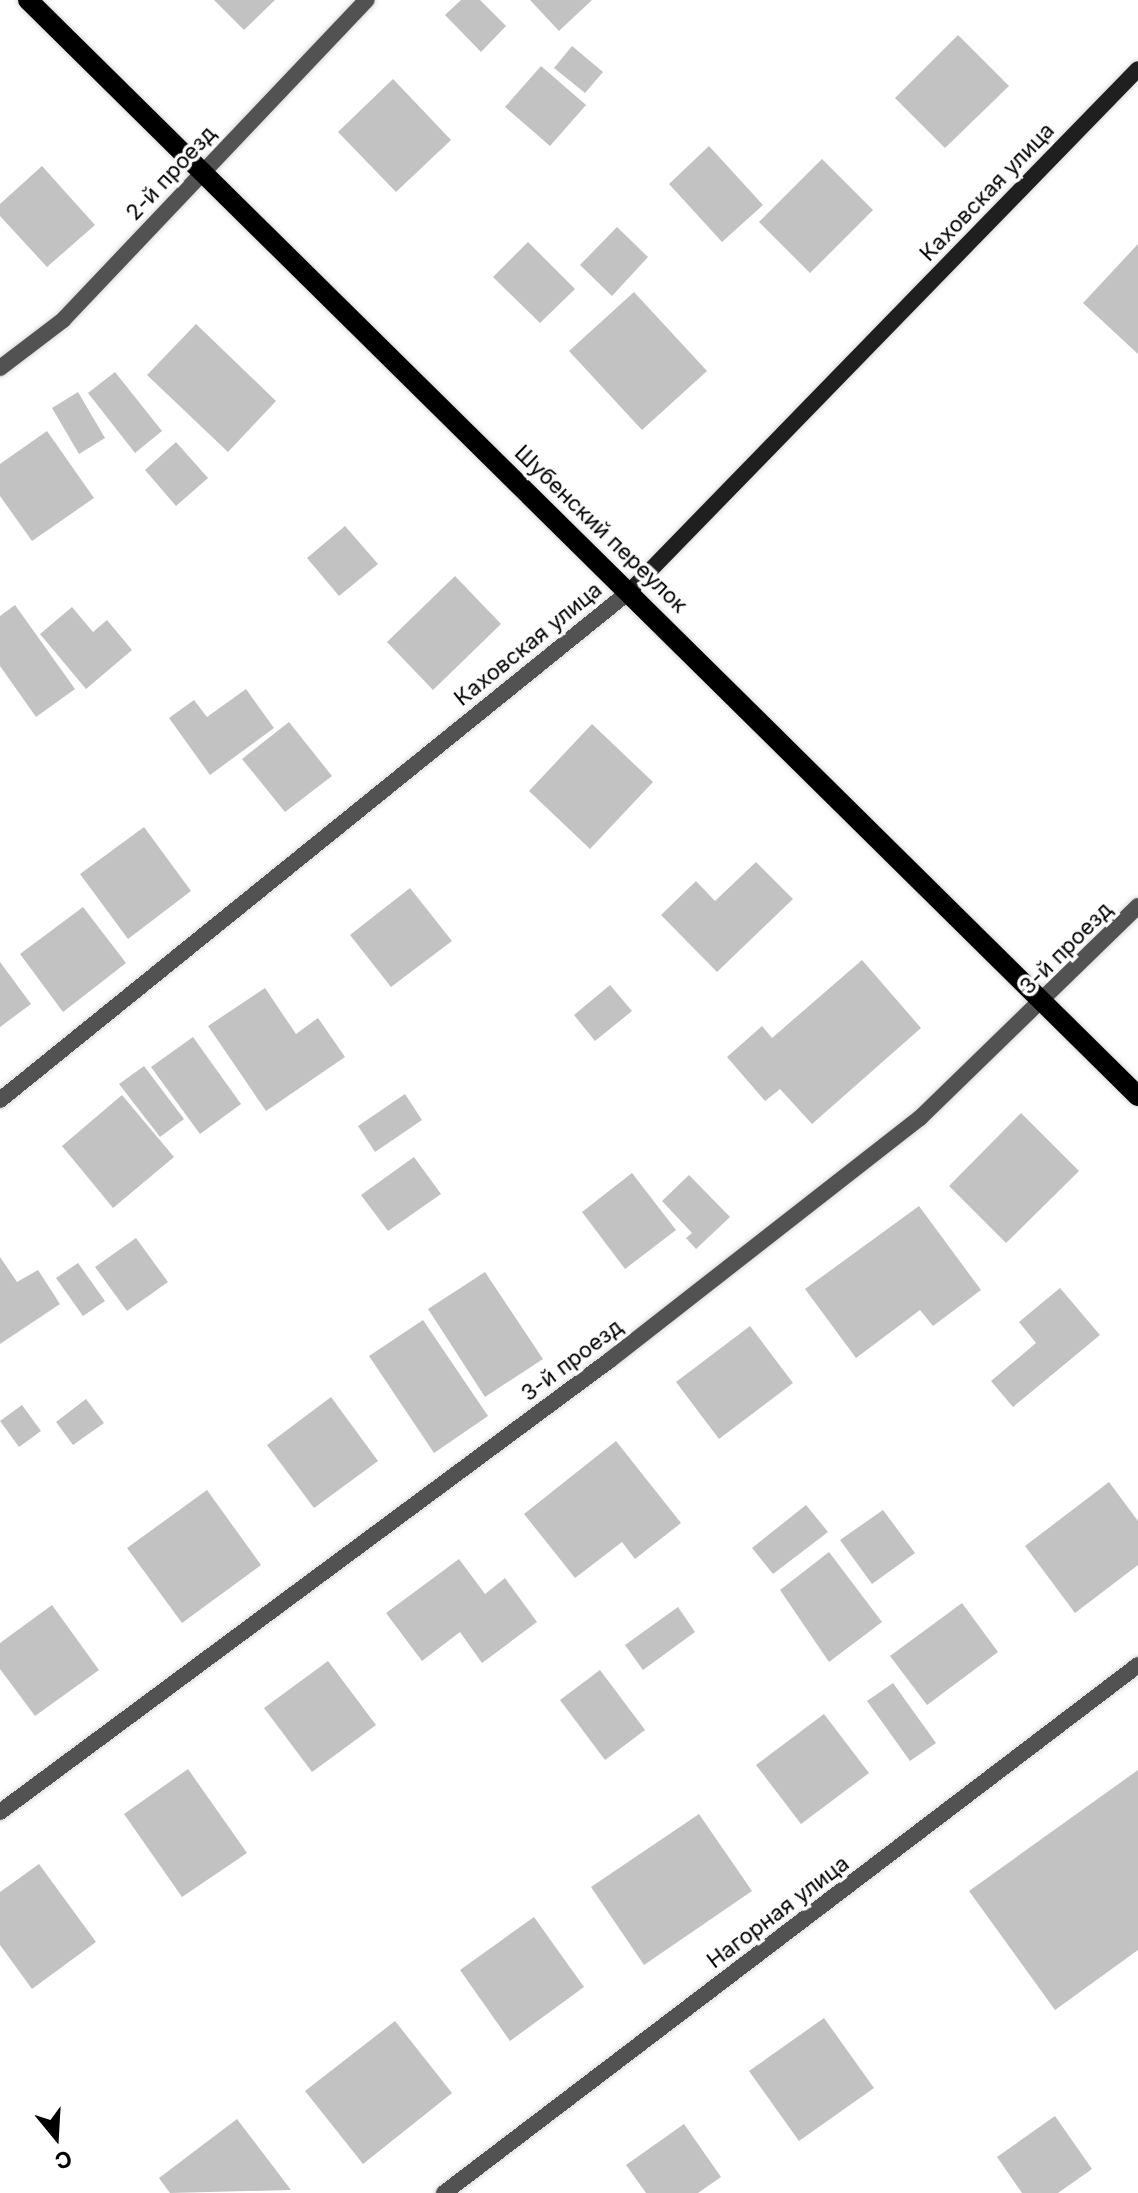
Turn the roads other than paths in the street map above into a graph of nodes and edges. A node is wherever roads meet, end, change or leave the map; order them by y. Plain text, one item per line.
1 (28, 0) edge
2 (367, 0) edge
3 (1138, 69) edge
4 (203, 172) junction
5 (0, 368) edge
6 (630, 591) junction
7 (1138, 906) edge
8 (1045, 1000) junction
9 (1138, 1096) edge
10 (0, 1100) edge
11 (1138, 1665) edge
12 (0, 1812) edge
13 (444, 2193) edge

1 - 4 main road, Шубенский переулок
2 - 4 street, 2-й проезд
3 - 6 main road, Каховская улица
4 - 5 street, 2-й проезд
4 - 6 main road, Шубенский переулок
6 - 8 main road, Шубенский переулок
6 - 10 street, Каховская улица
7 - 8 street, 3-й проезд
8 - 9 main road, Шубенский переулок
8 - 12 street, 3-й проезд
11 - 13 street, Нагорная улица

